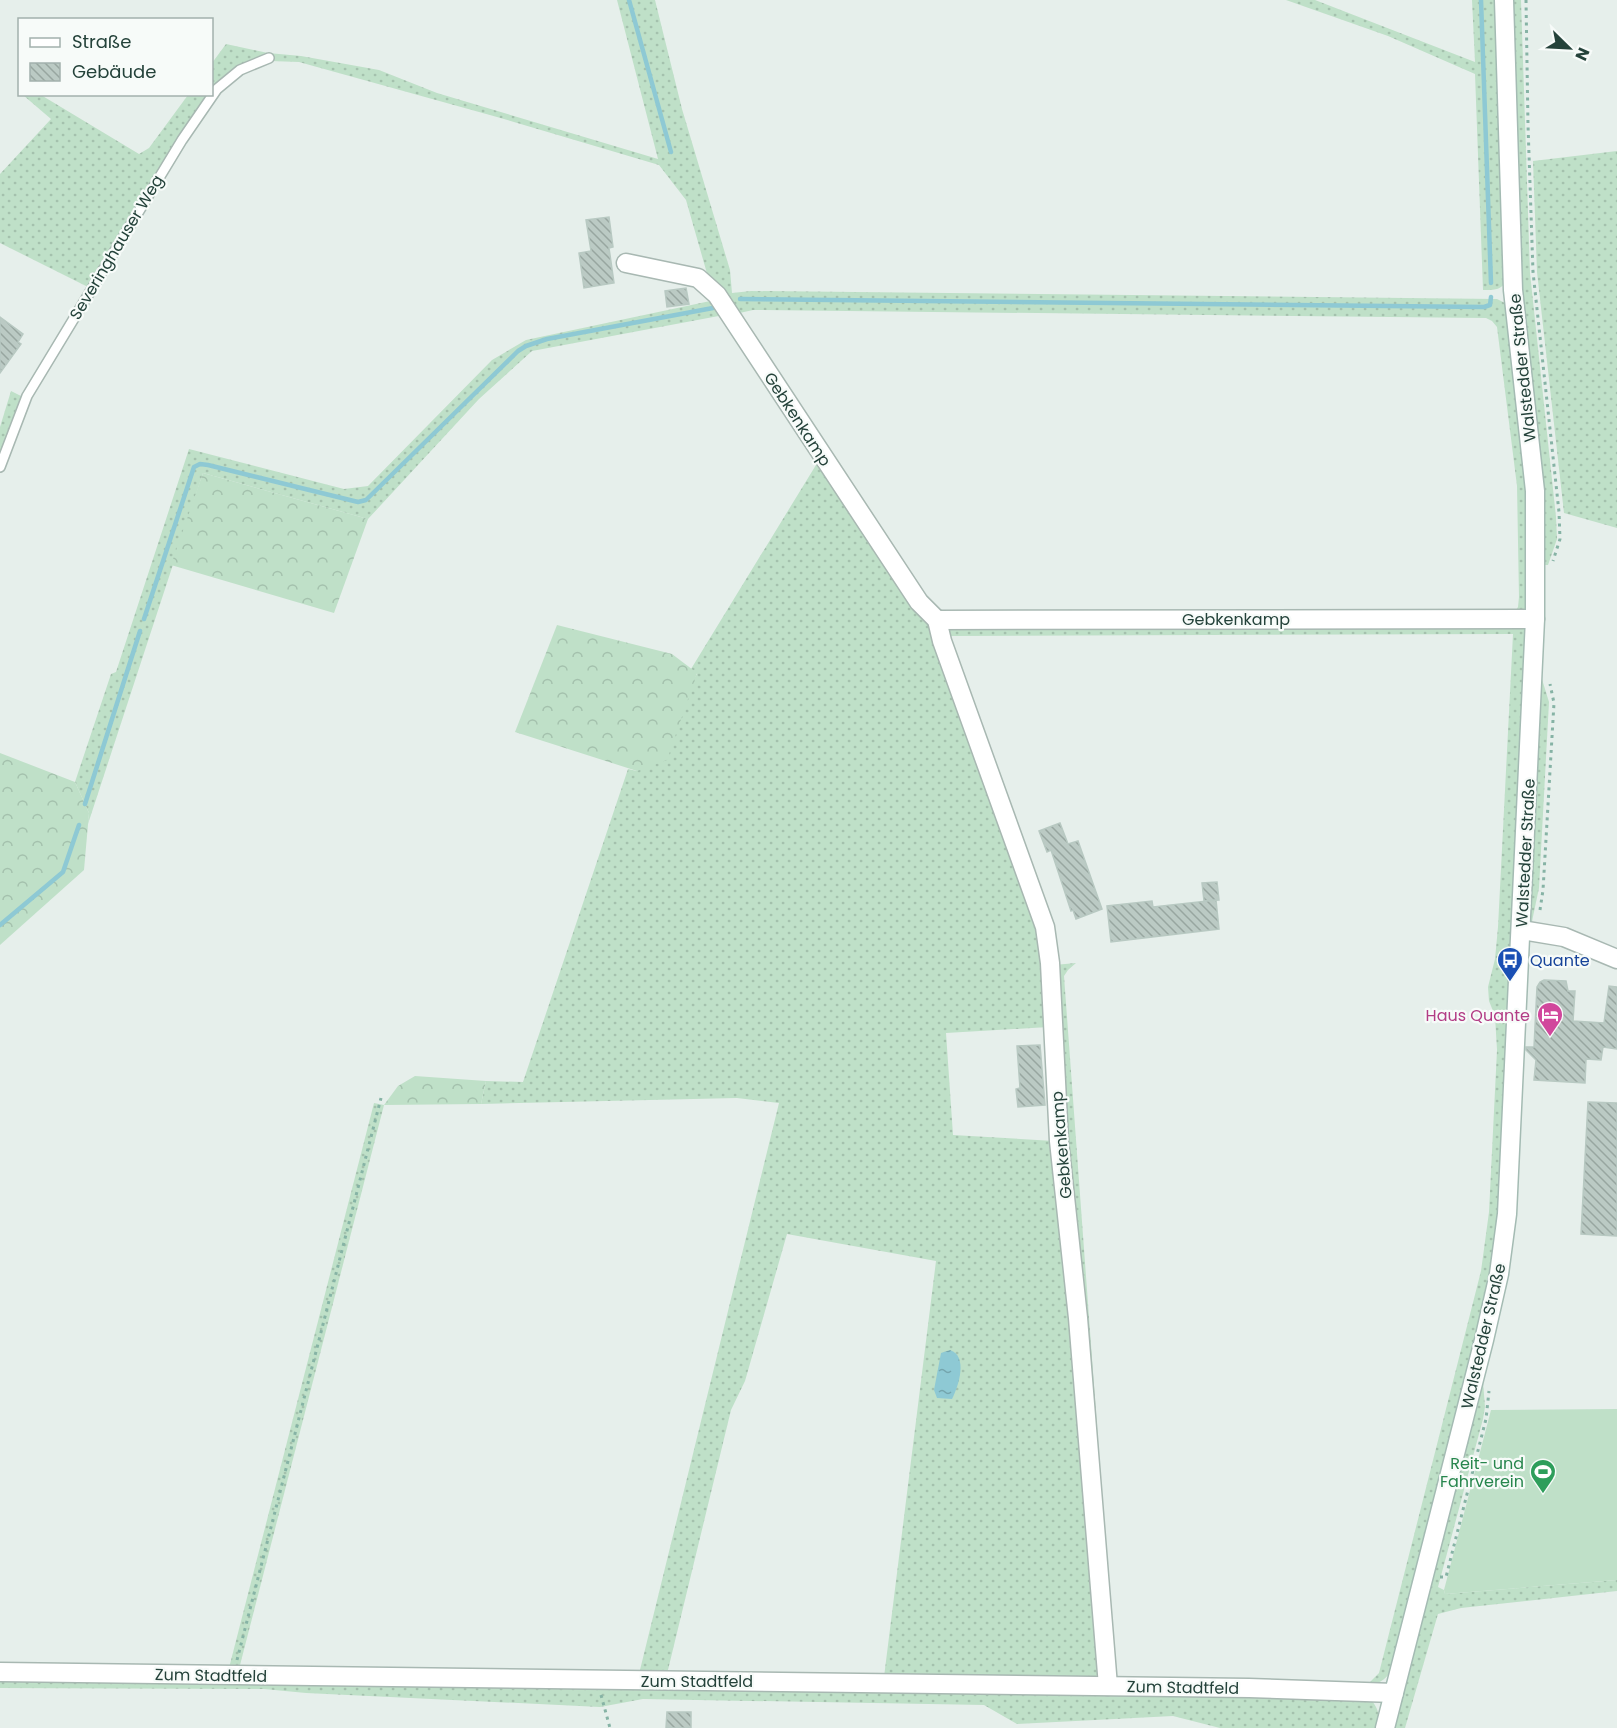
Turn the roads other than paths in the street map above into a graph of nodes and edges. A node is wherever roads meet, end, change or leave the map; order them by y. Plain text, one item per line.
1 (1504, 0) edge
2 (269, 58) dead end
3 (213, 95) edge
4 (212, 96) edge
5 (626, 263) dead end
6 (0, 466) edge
7 (1535, 619) junction
8 (938, 620) junction
9 (1527, 930) junction
10 (1617, 959) edge
11 (0, 1672) edge
12 (1108, 1686) junction
13 (1394, 1693) junction
14 (1384, 1728) edge

1 - 7 street, Walstedder Straße
2 - 3 lane, Severinghauser Weg
4 - 6 lane, Severinghauser Weg
5 - 8 street, Gebkenkamp
7 - 8 street, Gebkenkamp
7 - 9 street, Walstedder Straße
8 - 12 street, Gebkenkamp
9 - 10 street
9 - 13 street, Walstedder Straße
11 - 12 street, Zum Stadtfeld
12 - 13 street, Zum Stadtfeld
13 - 14 street, Walstedder Straße

